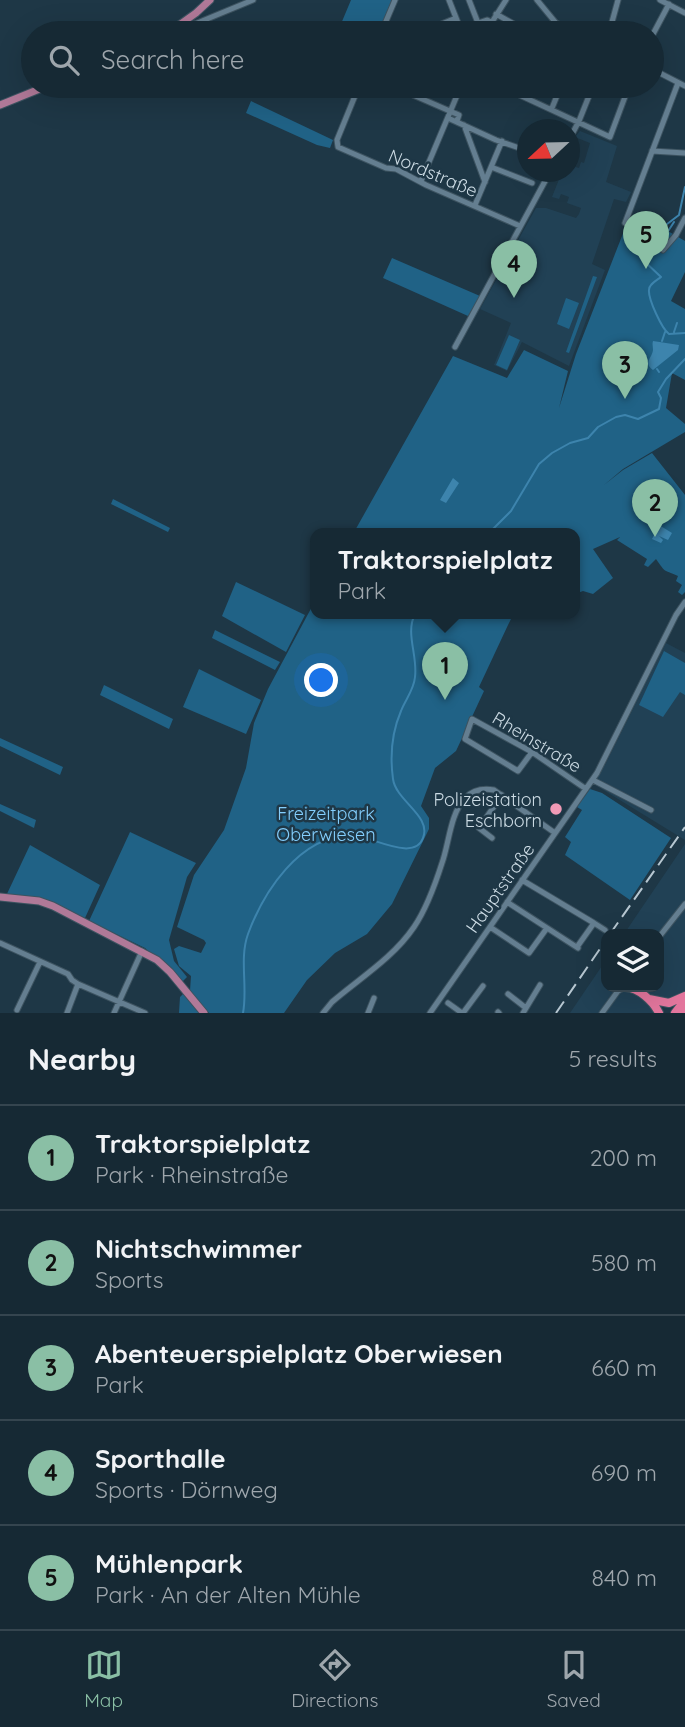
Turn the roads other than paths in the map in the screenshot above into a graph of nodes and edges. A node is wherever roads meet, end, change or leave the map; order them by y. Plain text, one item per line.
1 (210, 0) edge
2 (253, 0) edge
3 (395, 0) edge
4 (449, 0) edge
5 (469, 0) edge
6 (537, 0) edge
7 (618, 0) edge
8 (660, 0) edge
9 (503, 1) edge
10 (668, 4) junction
11 (685, 13) edge
12 (496, 14) junction
13 (456, 18) junction
14 (185, 21) edge
15 (202, 21) edge
16 (386, 21) edge
17 (449, 21) edge
18 (457, 21) edge
19 (477, 21) edge
20 (492, 21) edge
21 (509, 21) edge
22 (554, 21) edge
23 (612, 21) edge
24 (660, 21) edge
25 (664, 75) edge
26 (683, 84) edge
27 (21, 97) edge
28 (354, 98) edge
29 (416, 98) edge
30 (456, 98) edge
31 (528, 98) edge
32 (556, 98) edge
33 (588, 98) edge
34 (625, 98) edge
35 (0, 105) edge
36 (552, 108) junction
37 (449, 115) junction
38 (575, 119) edge
39 (580, 119) edge
40 (580, 122) edge
41 (464, 125) junction
42 (502, 141) junction
43 (517, 147) edge
44 (652, 151) junction
45 (685, 153) edge
46 (491, 167) junction
47 (421, 181) junction
48 (485, 182) junction
49 (544, 182) edge
50 (532, 183) dead end
51 (474, 205) junction
52 (685, 218) edge
53 (625, 223) dead end
54 (520, 226) junction
55 (676, 235) junction
56 (685, 240) edge
57 (663, 250) dead end
58 (455, 347) dead end
59 (685, 602) edge
60 (532, 752) junction
61 (593, 780) junction
62 (586, 789) junction
63 (502, 795) junction
64 (651, 810) dead end
65 (555, 832) junction
66 (492, 838) dead end
67 (522, 880) junction
68 (0, 897) edge
69 (507, 902) junction
70 (685, 904) edge
71 (594, 923) junction
72 (490, 927) junction
73 (547, 928) junction
74 (604, 929) edge
75 (664, 931) edge
76 (1, 945) edge
77 (142, 951) junction
78 (40, 962) junction
79 (78, 984) junction
80 (540, 985) dead end
81 (483, 986) dead end
82 (617, 992) edge
83 (639, 992) edge
84 (508, 994) dead end
85 (374, 998) dead end
86 (648, 998) junction
87 (685, 998) edge
88 (119, 1002) junction
89 (448, 1003) dead end
90 (17, 1010) dead end
91 (525, 1011) edge
92 (67, 1013) edge
93 (114, 1013) edge
94 (145, 1013) edge
95 (204, 1013) edge
96 (323, 1013) edge
97 (368, 1013) edge
98 (430, 1013) edge
99 (463, 1013) edge
100 (602, 1013) edge
101 (659, 1013) edge
102 (675, 1013) edge

1 - 14 main road
2 - 15 street
3 - 16 street
4 - 13 street
5 - 19 street
6 - 22 street
7 - 23 street
8 - 10 street
9 - 12 street
10 - 11 street
10 - 24 street
12 - 20 street
12 - 21 street
13 - 17 street
13 - 18 street
25 - 26 street
26 - 44 street
27 - 35 main road
28 - 47 street, Nordstraße
29 - 37 street
30 - 37 street
31 - 36 street
32 - 36 street
33 - 39 street
34 - 40 street
36 - 38 street
37 - 41 street
37 - 47 street
41 - 42 street
41 - 48 street
42 - 43 street
42 - 46 street
44 - 45 street
44 - 53 street
46 - 48 street
46 - 50 street
47 - 51 street, Nordstraße
48 - 51 street
49 - 54 street
51 - 54 street, Nordstraße
52 - 55 street
54 - 58 street
55 - 56 street
55 - 57 street
59 - 61 street, Hauptstraße
60 - 60 street, Rheinstraße
60 - 62 street, Rheinstraße
61 - 62 street, Hauptstraße
61 - 64 street
62 - 65 street, Hauptstraße
63 - 65 street
63 - 66 street
63 - 96 street
65 - 67 street, Hauptstraße
67 - 69 street, Hauptstraße
67 - 71 street
68 - 77 main road
69 - 72 street, Hauptstraße
69 - 73 street
70 - 75 street
71 - 73 street
71 - 74 street
72 - 73 street
72 - 98 street, Hauptstraße
76 - 78 street
77 - 88 street
77 - 95 main road
78 - 79 street
78 - 90 street
79 - 88 street
79 - 92 street
80 - 91 street
81 - 99 street
82 - 100 street
83 - 86 highway
84 - 91 street
85 - 97 street
86 - 87 highway
86 - 101 highway
87 - 102 highway
88 - 93 street
88 - 94 street
89 - 99 street

